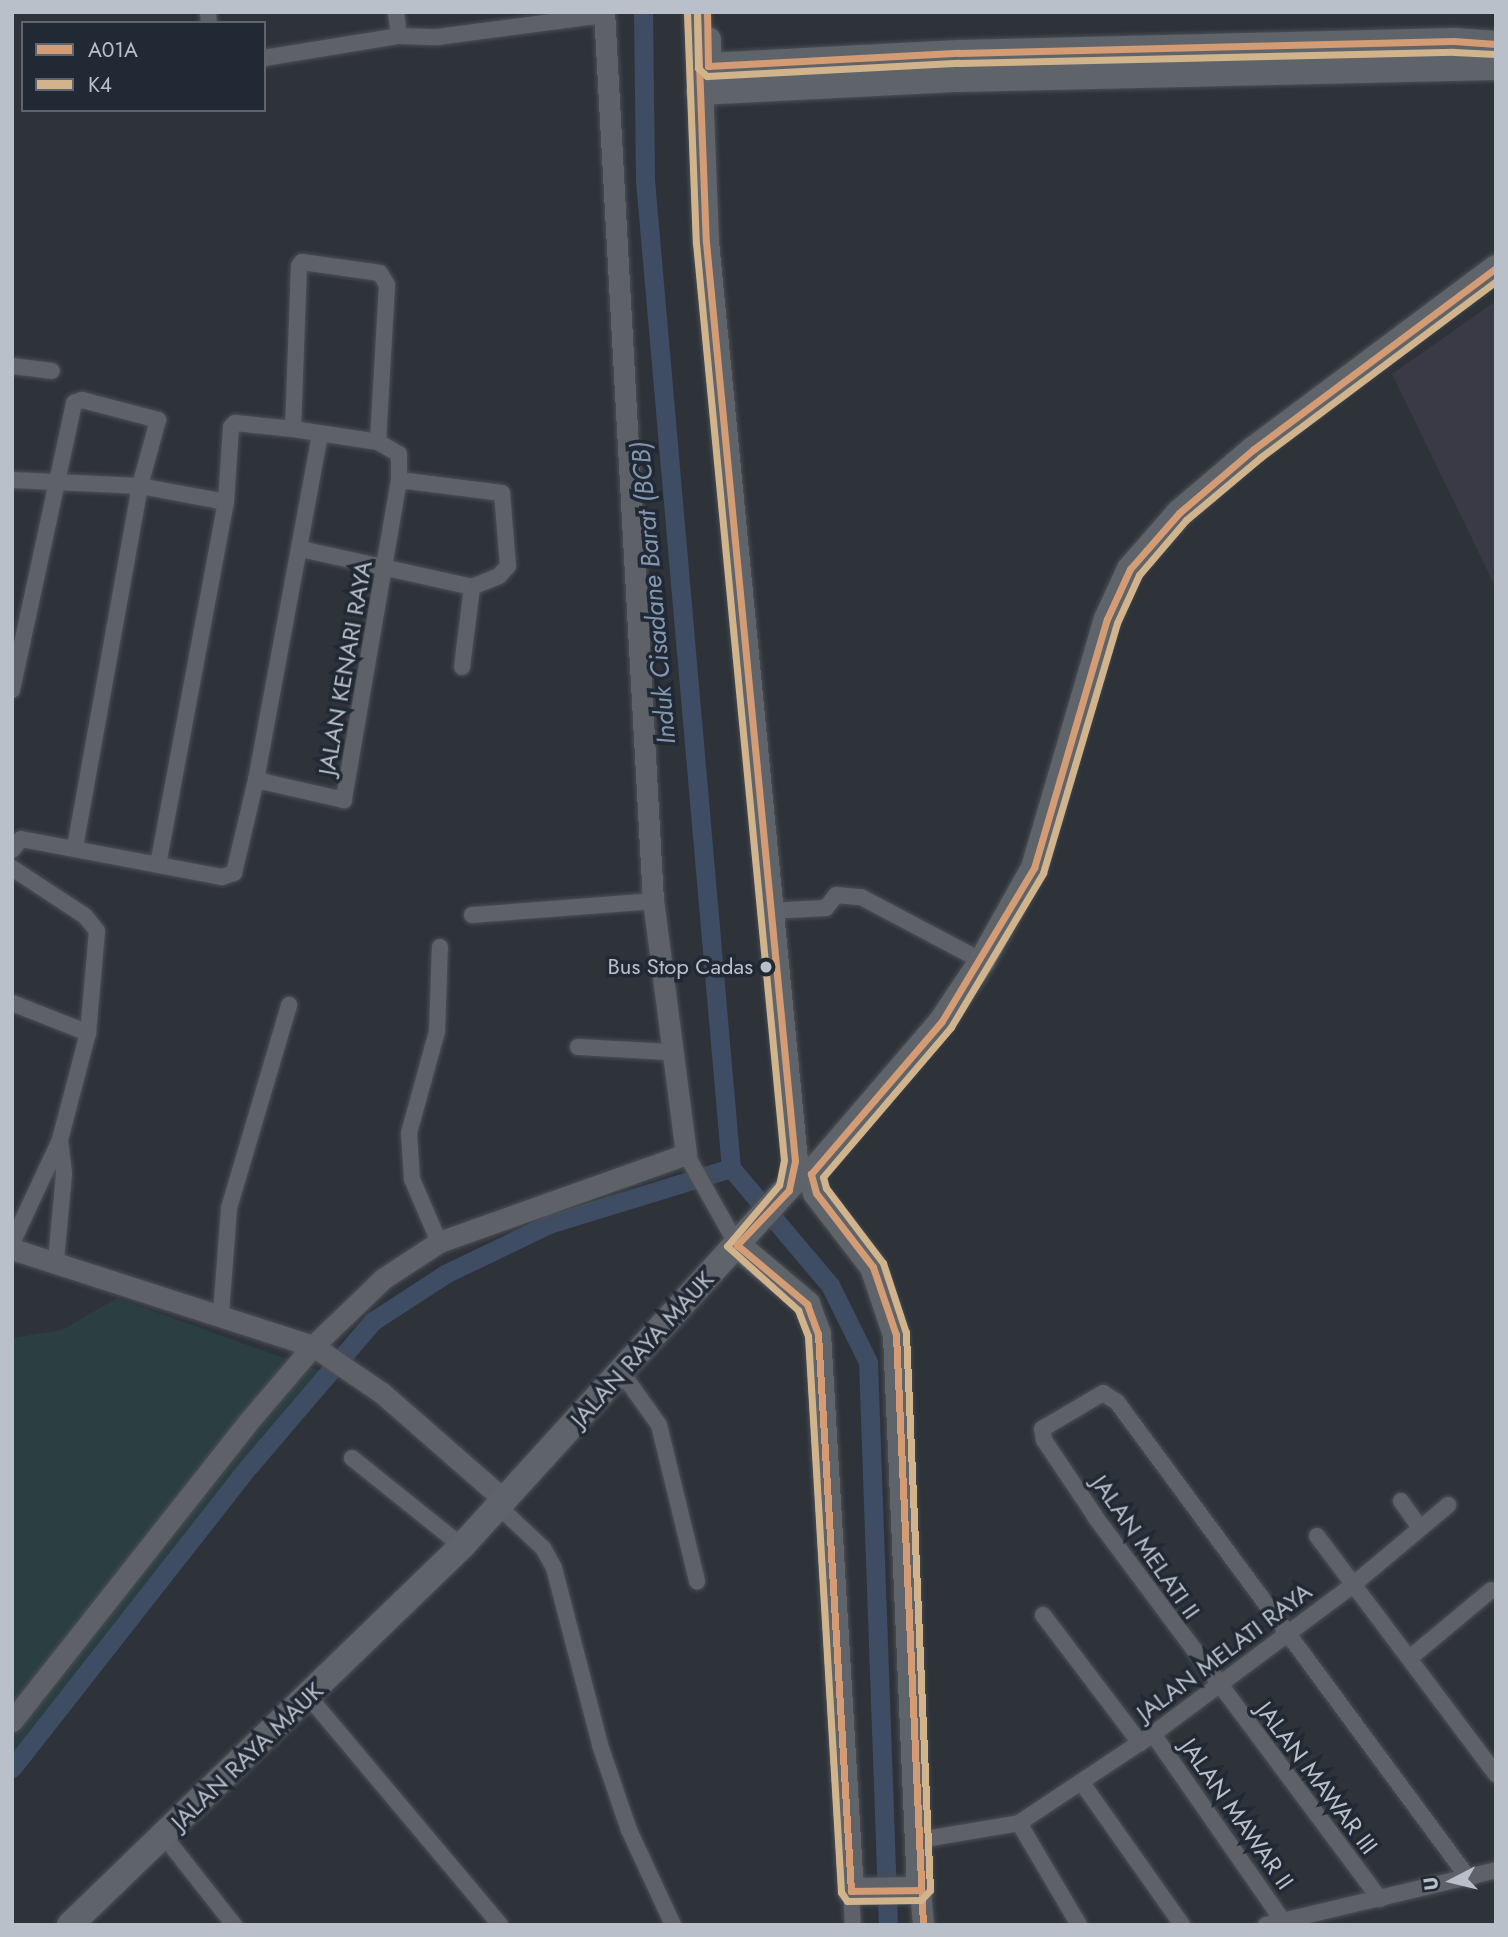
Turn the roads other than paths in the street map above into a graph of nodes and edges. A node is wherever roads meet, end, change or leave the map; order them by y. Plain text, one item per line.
1 (396, 12) edge
2 (697, 12) edge
3 (707, 12) edge
4 (604, 13) edge
5 (399, 36) junction
6 (960, 53) junction
7 (1487, 54) edge
8 (266, 58) edge
9 (1152, 61) junction
10 (750, 76) junction
11 (960, 79) junction
12 (699, 92) junction
13 (1496, 268) edge
14 (12, 366) edge
15 (52, 370) dead end
16 (293, 429) junction
17 (320, 435) junction
18 (378, 442) junction
19 (12, 480) edge
20 (399, 480) junction
21 (57, 482) junction
22 (140, 486) junction
23 (226, 502) junction
24 (301, 549) junction
25 (386, 569) junction
26 (472, 587) junction
27 (462, 667) dead end
28 (12, 690) edge
29 (256, 780) junction
30 (15, 841) edge
31 (75, 846) junction
32 (158, 865) junction
33 (12, 868) edge
34 (653, 901) junction
35 (768, 911) junction
36 (472, 915) dead end
37 (440, 947) dead end
38 (982, 961) junction
39 (12, 1003) edge
40 (289, 1005) dead end
41 (88, 1033) junction
42 (578, 1047) dead end
43 (670, 1052) junction
44 (60, 1140) junction
45 (690, 1163) junction
46 (737, 1237) junction
47 (439, 1242) junction
48 (12, 1243) edge
49 (12, 1250) edge
50 (56, 1261) junction
51 (220, 1313) junction
52 (321, 1351) junction
53 (622, 1373) junction
54 (352, 1458) dead end
55 (1401, 1501) dead end
56 (500, 1503) junction
57 (1448, 1505) dead end
58 (1420, 1528) junction
59 (1317, 1536) dead end
60 (462, 1546) junction
61 (696, 1581) dead end
62 (1354, 1584) junction
63 (1491, 1590) dead end
64 (1043, 1615) dead end
65 (1285, 1632) junction
66 (1412, 1657) junction
67 (1217, 1685) junction
68 (309, 1697) junction
69 (12, 1721) edge
70 (1147, 1738) junction
71 (1496, 1774) edge
72 (1082, 1783) junction
73 (1018, 1823) junction
74 (164, 1836) junction
75 (919, 1840) junction
76 (1496, 1870) edge
77 (1469, 1879) junction
78 (912, 1890) junction
79 (858, 1891) junction
80 (1380, 1899) junction
81 (1283, 1921) junction
82 (70, 1925) edge
83 (234, 1925) edge
84 (500, 1925) edge
85 (673, 1925) edge
86 (853, 1925) edge
87 (922, 1925) edge
88 (1079, 1925) edge
89 (1182, 1925) edge
90 (1266, 1925) edge

1 - 5 street
2 - 12 main road, JALAN RAYA MAUK
3 - 10 main road
4 - 5 street
4 - 34 street
5 - 8 street
6 - 9 main road
6 - 10 main road
6 - 11 main road
7 - 9 main road
9 - 11 main road
10 - 11 main road
10 - 12 main road
12 - 35 main road, JALAN RAYA MAUK
13 - 38 main road
14 - 15 street
16 - 17 street
16 - 18 street
16 - 23 street
17 - 18 street
17 - 24 street
18 - 20 street, JALAN KENARI RAYA
19 - 21 street
20 - 25 street, JALAN KENARI RAYA
20 - 26 street
21 - 22 street
21 - 22 street
21 - 28 street
22 - 23 street
22 - 31 street
23 - 32 street
24 - 25 street
24 - 29 street
25 - 26 street
25 - 29 street, JALAN KENARI RAYA
26 - 27 street
29 - 32 street
30 - 31 street
31 - 32 street
33 - 41 street
34 - 36 street
34 - 43 street
35 - 38 street
35 - 46 main road, JALAN RAYA MAUK
37 - 47 street
38 - 75 main road
39 - 41 street
40 - 51 street
41 - 44 street
42 - 43 street
43 - 45 street
44 - 48 street
44 - 50 street
45 - 46 street
45 - 47 street
46 - 53 main road, JALAN RAYA MAUK
46 - 79 main road
47 - 52 street
49 - 50 street
50 - 51 street
51 - 52 street
52 - 56 street
52 - 69 street
53 - 56 main road, JALAN RAYA MAUK
53 - 61 street
54 - 60 street
55 - 58 street
56 - 60 main road, JALAN RAYA MAUK
56 - 85 street
57 - 58 street, JALAN MELATI RAYA
58 - 62 street, JALAN MELATI RAYA
59 - 62 street
60 - 68 main road, JALAN RAYA MAUK
62 - 65 street, JALAN MELATI RAYA
62 - 66 street
63 - 66 street
64 - 70 street, JALAN MAWAR II
65 - 67 street, JALAN MELATI RAYA
65 - 67 street, JALAN MELATI II
65 - 77 street
66 - 71 street
67 - 70 street, JALAN MELATI RAYA
67 - 80 street, JALAN MAWAR III
68 - 74 main road, JALAN RAYA MAUK
68 - 84 street
70 - 72 street, JALAN MELATI RAYA
70 - 81 street, JALAN MAWAR II
72 - 73 street, JALAN MELATI RAYA
72 - 89 street
73 - 75 street
73 - 88 street
74 - 82 main road, JALAN RAYA MAUK
74 - 83 street
75 - 78 main road
76 - 77 street
77 - 80 street
78 - 79 main road
78 - 87 street
79 - 86 street
80 - 81 street
81 - 90 street

